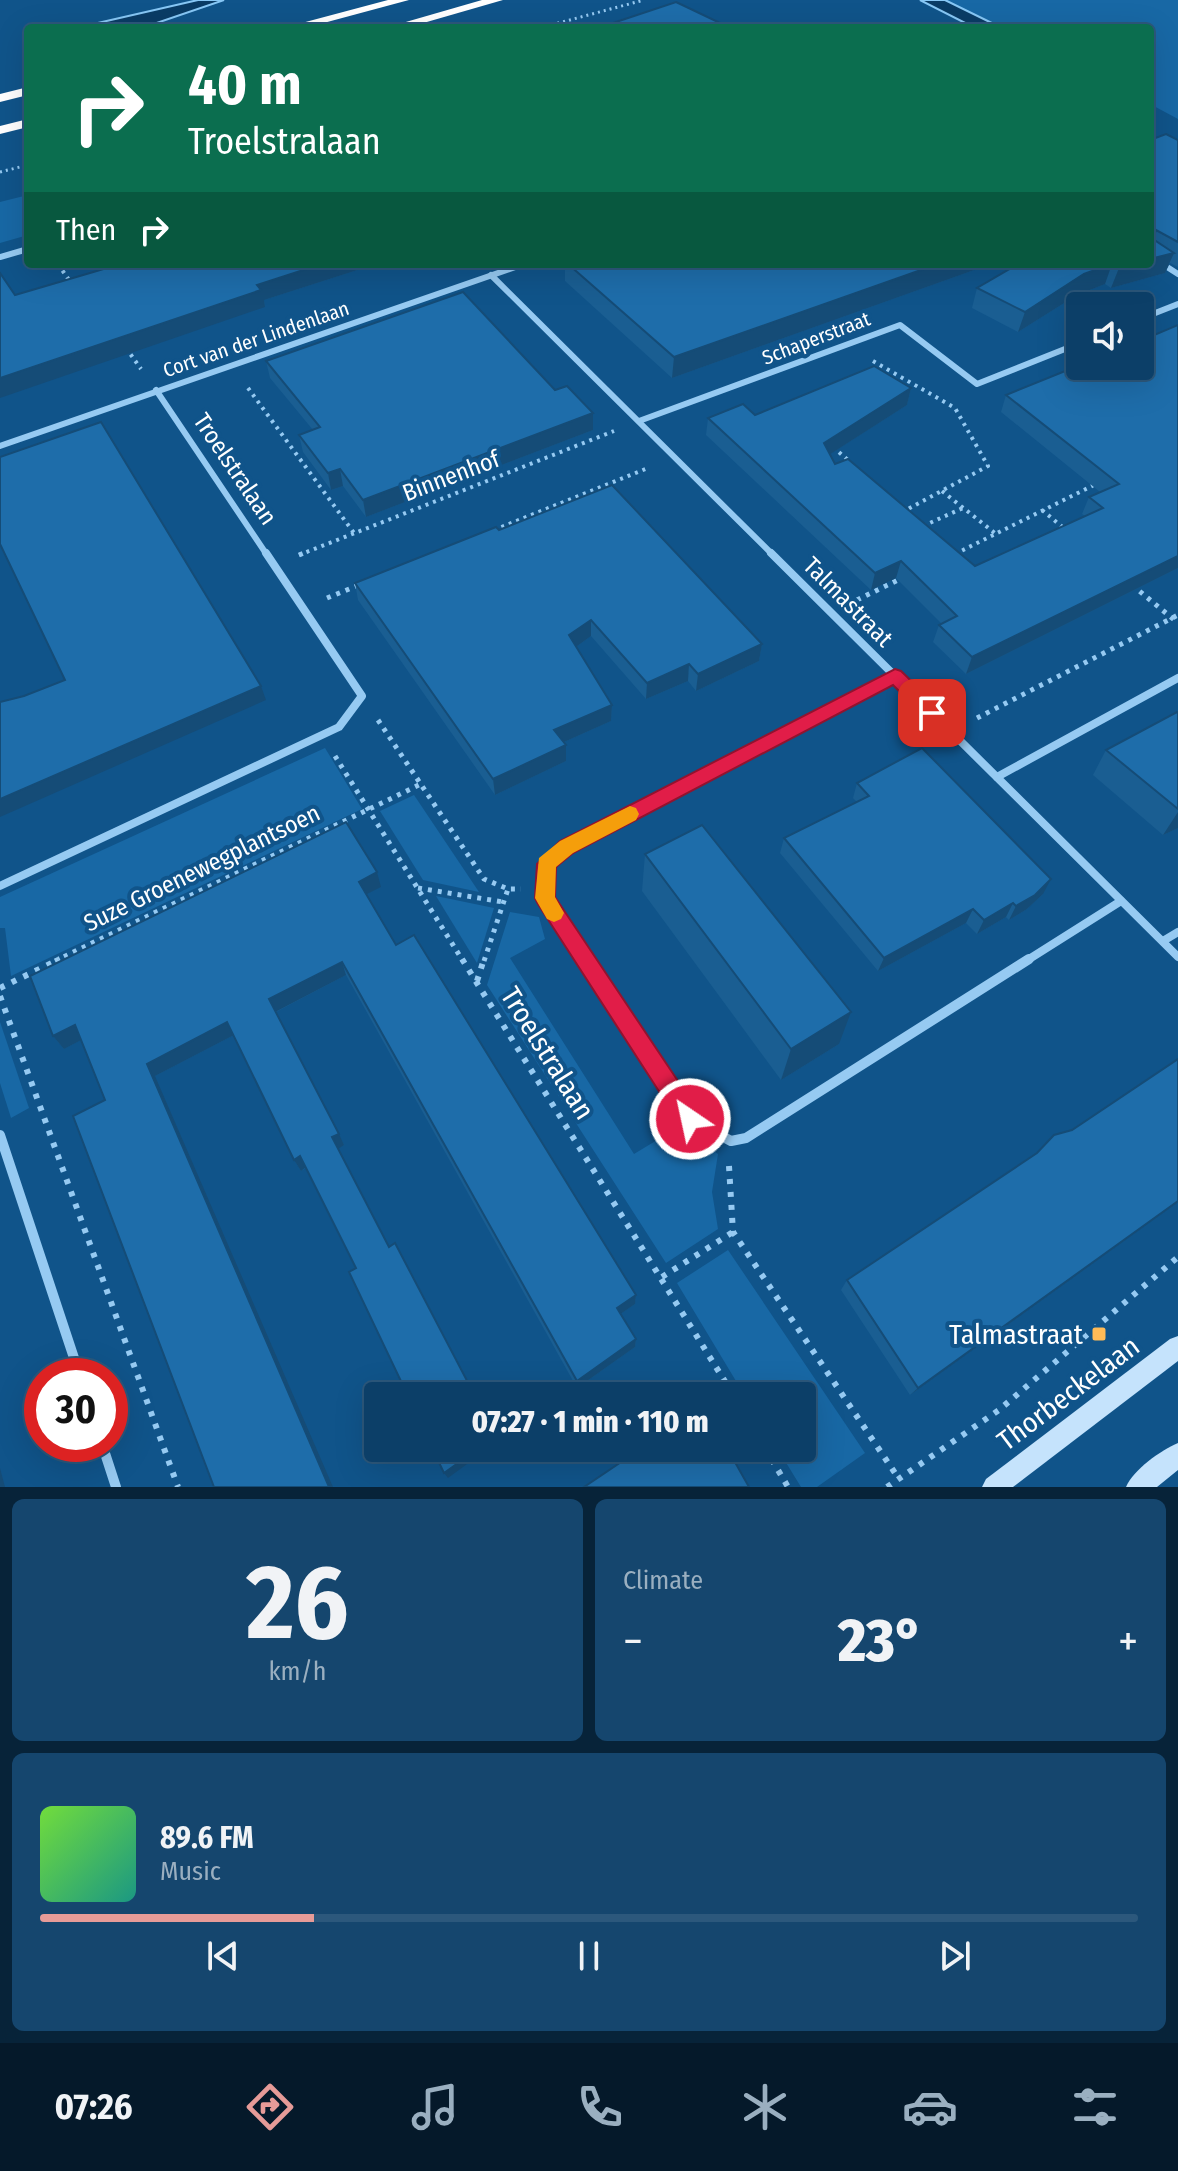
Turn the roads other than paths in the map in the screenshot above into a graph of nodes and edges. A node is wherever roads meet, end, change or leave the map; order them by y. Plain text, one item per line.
1 (403, 0) edge
2 (497, 0) edge
3 (305, 24) edge
4 (406, 24) edge
5 (24, 92) edge
6 (0, 98) edge
7 (24, 124) edge
8 (0, 130) edge
9 (24, 250) edge
10 (0, 257) edge
11 (1154, 259) edge
12 (512, 268) edge
13 (1178, 274) edge
14 (491, 275) junction
15 (1178, 304) edge
16 (1154, 313) edge
17 (1066, 349) edge
18 (156, 390) junction
19 (639, 421) junction
20 (0, 446) edge
21 (895, 676) junction
22 (1178, 678) edge
23 (997, 777) junction
24 (0, 886) edge
25 (1121, 901) junction
26 (1178, 932) edge
27 (1163, 941) junction
28 (1178, 957) edge
29 (0, 1135) edge
30 (1178, 1347) edge
31 (74, 1358) edge
32 (1178, 1455) edge
33 (108, 1462) edge
34 (116, 1487) edge
35 (994, 1487) edge
36 (1138, 1487) edge

1 - 3 highway
2 - 4 highway
5 - 6 highway
7 - 8 highway
9 - 10 street
11 - 13 street
12 - 14 street, Cort van der Lindenlaan
14 - 18 street, Cort van der Lindenlaan
14 - 19 street, Talmastraat
15 - 16 street
17 - 19 street, Schaperstraat
18 - 20 street, Cort van der Lindenlaan
18 - 24 street, Troelstralaan
19 - 21 street, Talmastraat
21 - 23 street, Talmastraat
21 - 25 street
22 - 23 street
23 - 25 street, Talmastraat
25 - 27 street, Talmastraat
26 - 27 street
27 - 28 street, Talmastraat
29 - 31 street
30 - 35 street, Thorbeckelaan
32 - 36 street
33 - 34 street

